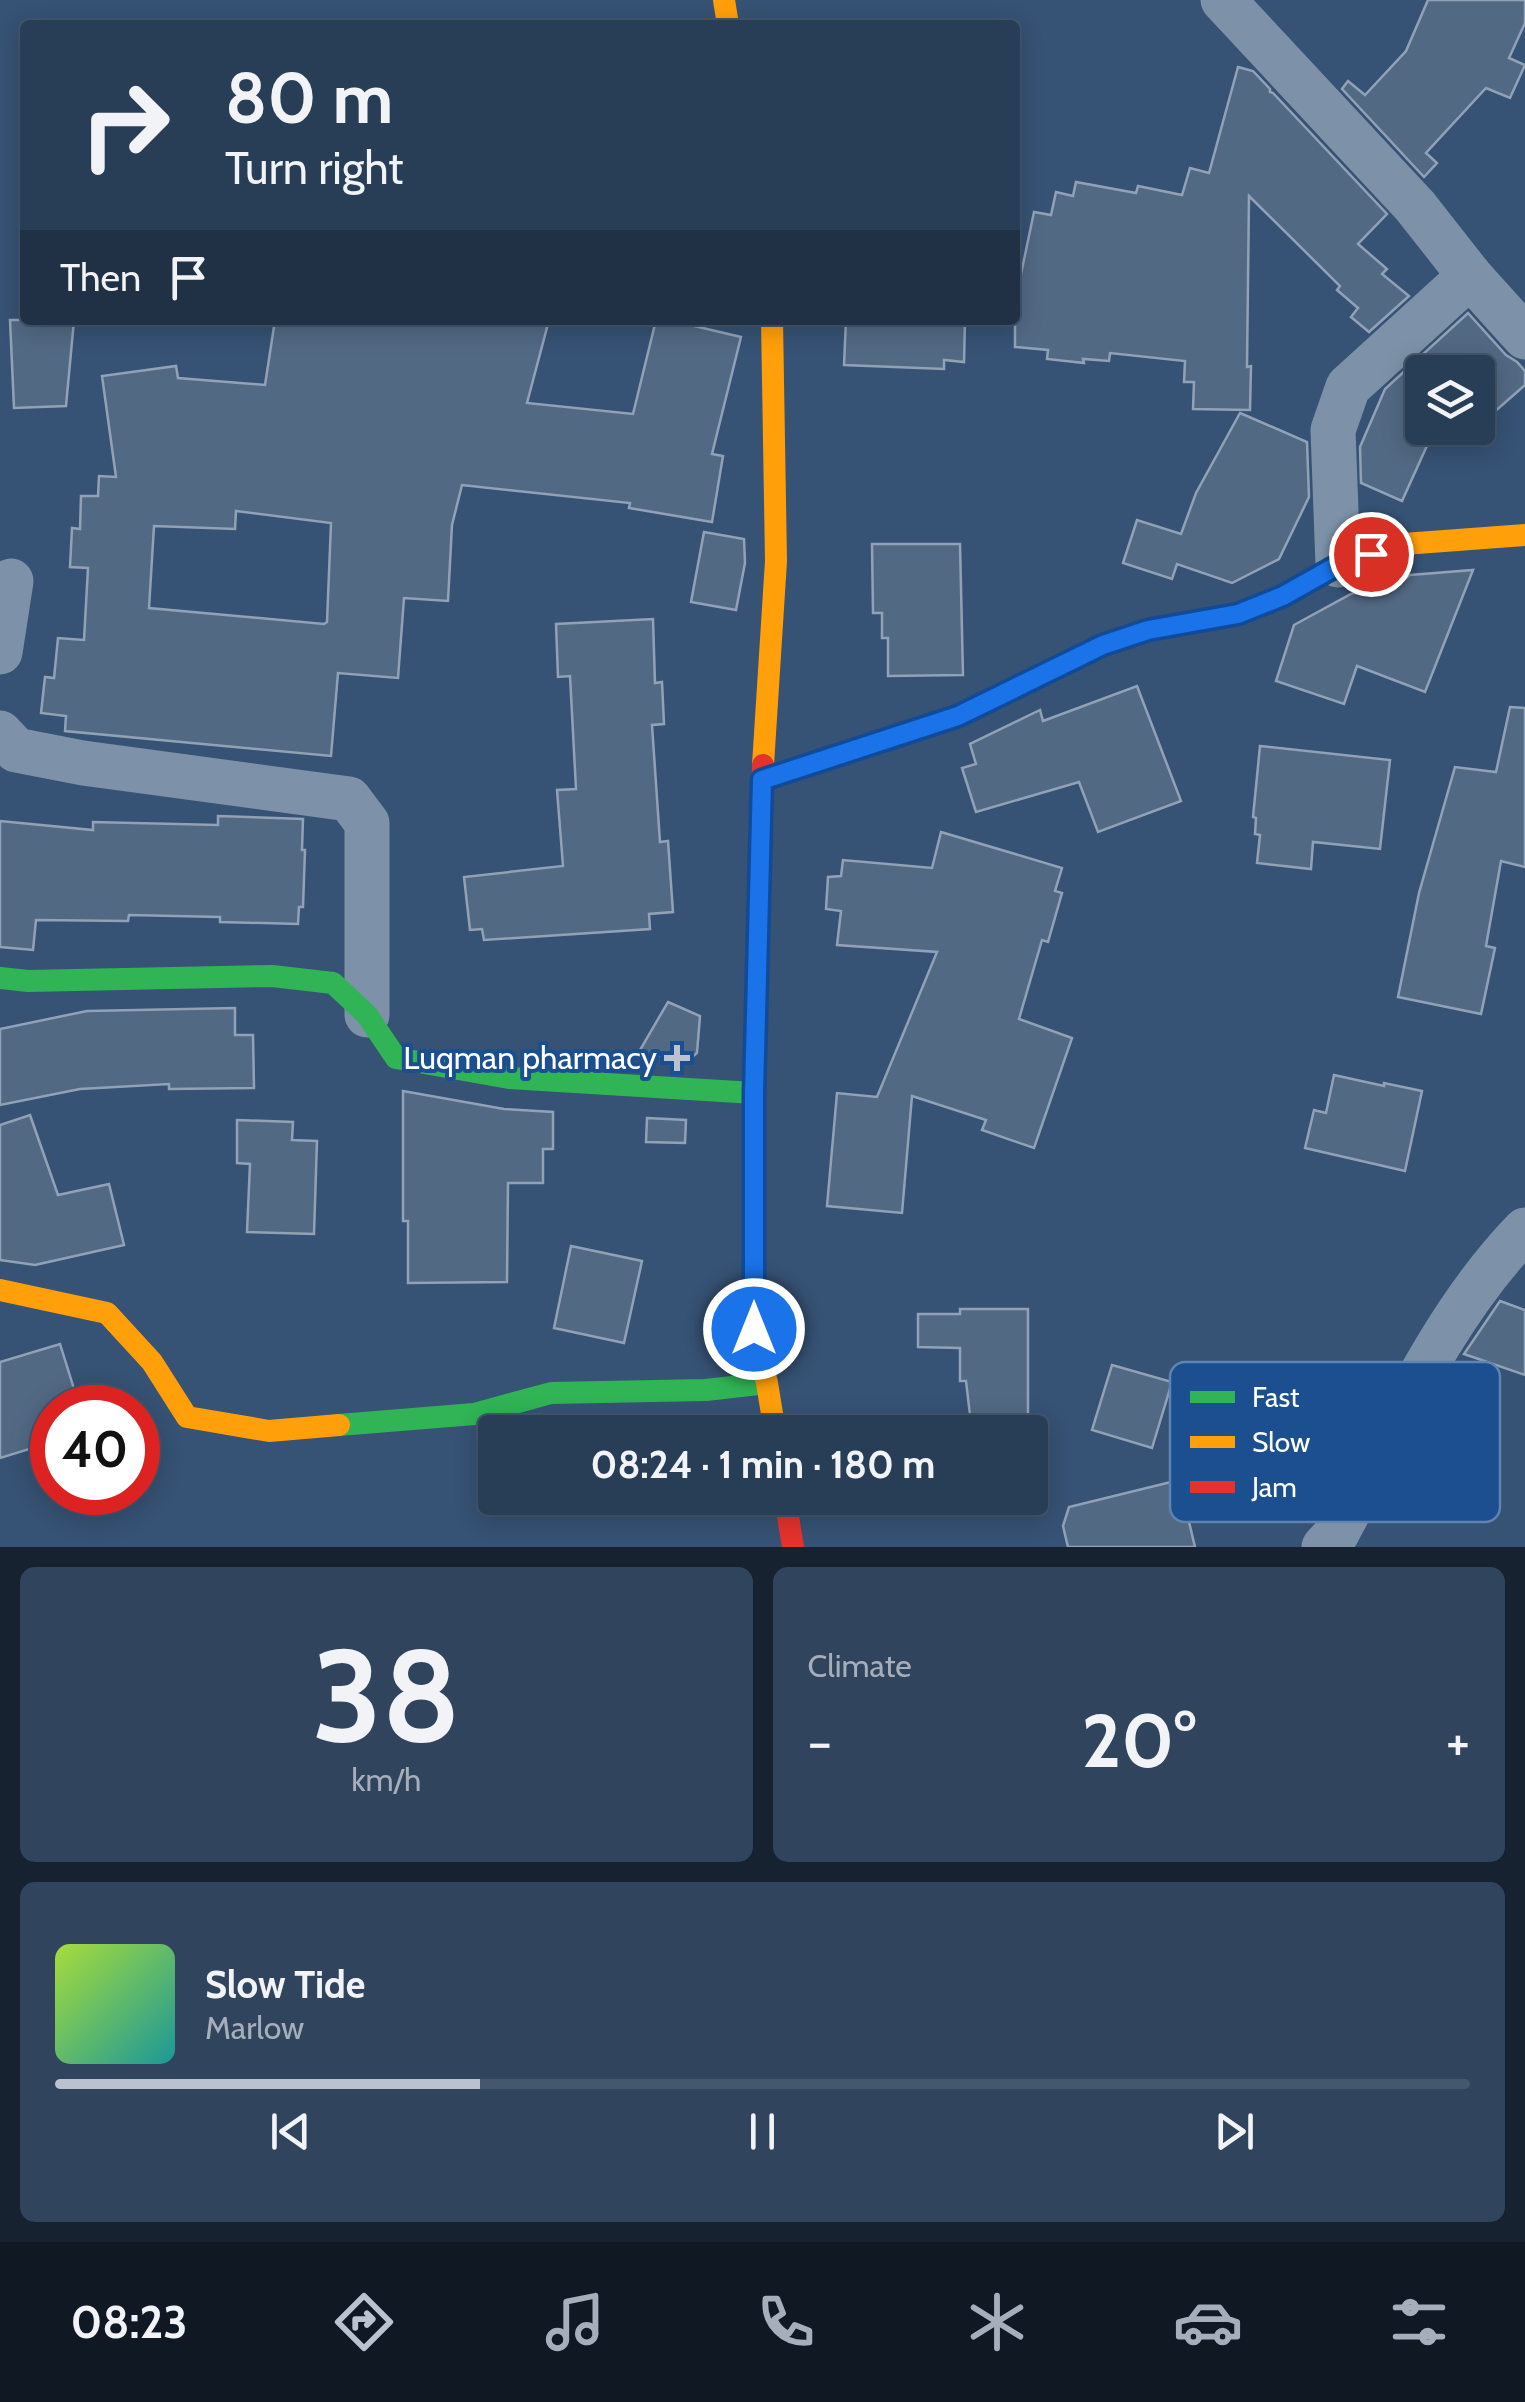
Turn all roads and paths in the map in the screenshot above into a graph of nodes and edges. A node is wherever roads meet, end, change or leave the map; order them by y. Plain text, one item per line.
1 (1223, 0) edge
2 (1470, 276) junction
3 (772, 325) edge
4 (1525, 337) edge
5 (1525, 535) edge
6 (1338, 565) junction
7 (12, 581) dead end
8 (0, 652) edge
9 (0, 732) edge
10 (762, 780) junction
11 (0, 978) edge
12 (367, 1015) junction
13 (754, 1093) junction
14 (1525, 1230) edge
15 (0, 1290) edge
16 (1431, 1362) edge
17 (767, 1382) junction
18 (772, 1415) edge
19 (789, 1515) edge
20 (794, 1547) edge

1 - 2 street
2 - 4 street
2 - 6 street
3 - 10 street
5 - 6 street
6 - 10 street
7 - 8 street
9 - 12 street
10 - 13 street
11 - 12 street
12 - 13 street
13 - 17 street
14 - 16 street
15 - 17 street
17 - 18 street
19 - 20 street

